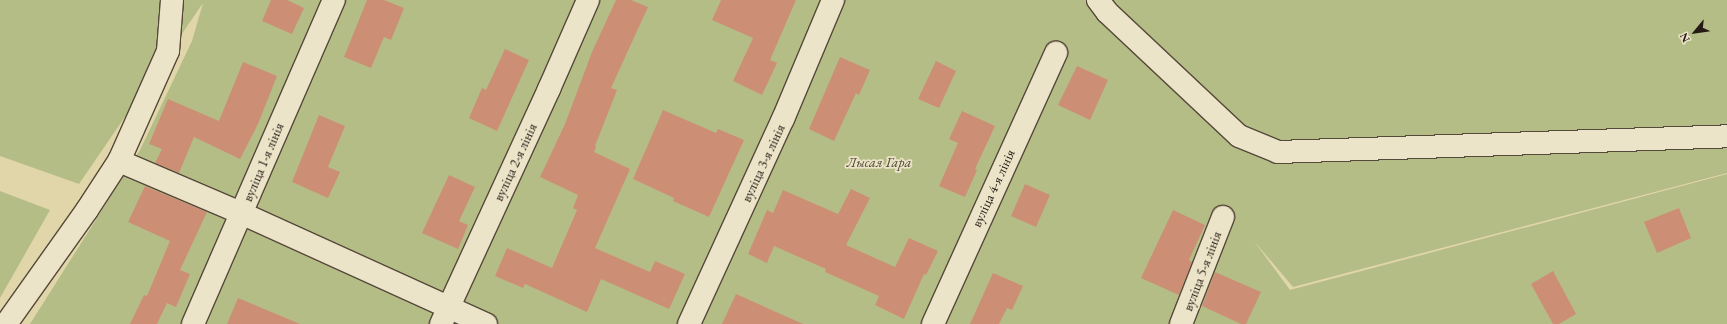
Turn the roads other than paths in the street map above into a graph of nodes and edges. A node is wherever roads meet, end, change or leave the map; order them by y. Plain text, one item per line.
1 (172, 0) edge
2 (334, 0) edge
3 (588, 0) edge
4 (833, 0) edge
5 (1098, 0) edge
6 (1056, 53) dead end
7 (1727, 136) edge
8 (120, 162) junction
9 (241, 213) junction
10 (1223, 217) dead end
11 (445, 316) edge
12 (6, 324) edge
13 (193, 324) edge
14 (486, 324) edge
15 (689, 324) edge
16 (933, 324) edge
17 (1181, 324) edge

1 - 8 street
2 - 9 street, вуліца 1-я лінія
3 - 11 street, вуліца 2-я лінія
4 - 15 street, вуліца 3-я лінія
5 - 7 street
6 - 16 street, вуліца 4-я лінія
8 - 9 street
8 - 12 street
9 - 11 street
9 - 13 street, вуліца 1-я лінія
10 - 17 street, вуліца 5-я лінія
11 - 14 street

